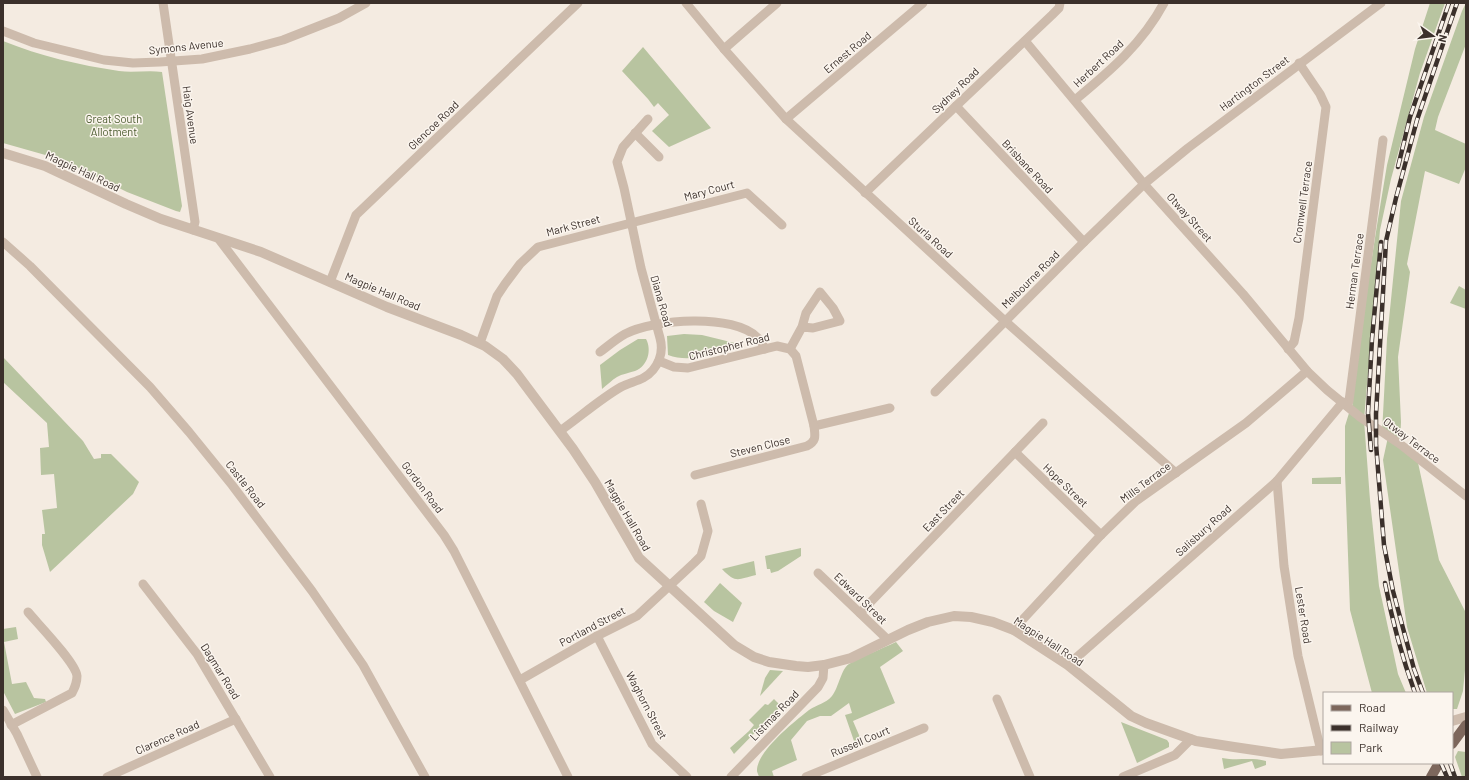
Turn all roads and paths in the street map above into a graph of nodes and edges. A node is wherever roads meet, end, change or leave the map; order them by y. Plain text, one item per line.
1 (163, 3) edge
2 (366, 3) edge
3 (578, 3) edge
4 (686, 3) edge
5 (777, 3) edge
6 (923, 3) edge
7 (1060, 3) edge
8 (1164, 3) edge
9 (1381, 3) edge
10 (3, 31) edge
11 (1025, 40) junction
12 (724, 49) junction
13 (171, 61) junction
14 (1300, 63) junction
15 (1075, 100) junction
16 (956, 106) junction
17 (648, 119) dead end
18 (786, 119) junction
19 (635, 133) junction
20 (1383, 140) dead end
21 (3, 153) edge
22 (660, 157) dead end
23 (1144, 184) junction
24 (866, 193) junction
25 (631, 224) junction
26 (782, 225) dead end
27 (193, 230) junction
28 (218, 238) junction
29 (3, 242) edge
30 (1084, 242) junction
31 (330, 282) junction
32 (1005, 321) junction
33 (657, 324) junction
34 (802, 327) junction
35 (480, 343) junction
36 (790, 348) junction
37 (764, 349) junction
38 (1288, 349) junction
39 (600, 352) dead end
40 (658, 361) junction
41 (1307, 371) junction
42 (935, 392) dead end
43 (1345, 404) junction
44 (890, 408) dead end
45 (1043, 423) dead end
46 (814, 426) junction
47 (560, 431) junction
48 (1015, 452) junction
49 (1176, 473) junction
50 (695, 475) dead end
51 (1277, 481) junction
52 (1466, 496) edge
53 (701, 504) dead end
54 (1101, 536) junction
55 (818, 573) dead end
56 (143, 584) dead end
57 (669, 587) junction
58 (28, 612) dead end
59 (860, 613) junction
60 (1013, 630) junction
61 (597, 636) junction
62 (887, 639) junction
63 (824, 665) junction
64 (1068, 665) junction
65 (520, 680) junction
66 (997, 699) dead end
67 (3, 710) edge
68 (1466, 717) edge
69 (236, 719) junction
70 (1453, 721) edge
71 (11, 725) junction
72 (1466, 725) edge
73 (924, 728) dead end
74 (1191, 739) junction
75 (1453, 743) edge
76 (1322, 751) edge
77 (1438, 764) edge
78 (735, 776) edge
79 (37, 777) edge
80 (107, 777) edge
81 (270, 777) edge
82 (425, 777) edge
83 (568, 777) edge
84 (687, 777) edge
85 (806, 777) edge
86 (1030, 777) edge
87 (1123, 777) edge
88 (1431, 777) edge

1 - 13 street, Haig Avenue
2 - 13 street, Symons Avenue
3 - 31 street, Glencoe Road
4 - 12 street, Sturla Road
5 - 12 street
6 - 18 street, Ernest Road
7 - 11 street, Sydney Road
8 - 15 street, Herbert Road
9 - 14 street, Hartington Street
10 - 13 street, Symons Avenue
11 - 15 street, Otway Street
11 - 16 street, Sydney Road
12 - 18 street, Sturla Road
13 - 27 street, Haig Avenue
14 - 23 street, Hartington Street
14 - 38 street, Cromwell Terrace
15 - 23 street, Otway Street
16 - 24 street, Sydney Road
16 - 30 street, Brisbane Road
17 - 19 street, Diana Road
18 - 24 street, Sturla Road
19 - 22 street
19 - 25 street, Diana Road
20 - 43 street, Herman Terrace
21 - 27 street, Magpie Hall Road
23 - 30 street, Melbourne Road
23 - 38 street, Otway Street
24 - 32 street, Sturla Road
25 - 26 street, Mary Court
25 - 33 street, Diana Road
25 - 35 street, Mark Street
27 - 28 street, Magpie Hall Road
28 - 31 street, Magpie Hall Road
28 - 65 street, Gordon Road
29 - 82 street, Castle Road
30 - 32 street, Melbourne Road
31 - 35 street, Magpie Hall Road
32 - 42 street, Melbourne Road
32 - 49 street, Sturla Road
33 - 37 street
33 - 39 street
33 - 40 street, Diana Road
34 - 34 street
34 - 36 street
35 - 47 street, Magpie Hall Road
36 - 37 street, Christopher Road
36 - 46 street
37 - 40 street, Christopher Road
38 - 41 street, Otway Street
40 - 47 street
41 - 43 street, Otway Street
41 - 49 street, Mills Terrace
43 - 51 street, Salisbury Road
43 - 52 street, Otway Terrace
44 - 46 street
45 - 48 street, East Street
46 - 50 street, Steven Close
47 - 57 street, Magpie Hall Road
48 - 54 street, Hope Street
48 - 59 street, East Street
49 - 54 street, Mills Terrace
51 - 64 street, Salisbury Road
51 - 76 street, Lester Road
53 - 57 street
54 - 60 street, Mills Terrace
55 - 59 street, Edward Street
56 - 69 street, Dagmar Road
57 - 61 street, Portland Street
57 - 63 street, Magpie Hall Road
58 - 71 street
59 - 62 street, Edward Street
60 - 62 street, Magpie Hall Road
60 - 64 street, Magpie Hall Road
61 - 65 street, Portland Street
61 - 84 street, Waghorn Street
62 - 63 street, Magpie Hall Road
63 - 78 street, Listmas Road
64 - 74 street, Magpie Hall Road
65 - 83 street, Gordon Road
66 - 86 street
67 - 71 street
68 - 70 street
69 - 80 street, Clarence Road
69 - 81 street, Dagmar Road
71 - 79 street
72 - 75 main road
73 - 85 street, Russell Court
74 - 76 street, Magpie Hall Road
74 - 87 street
77 - 88 main road

